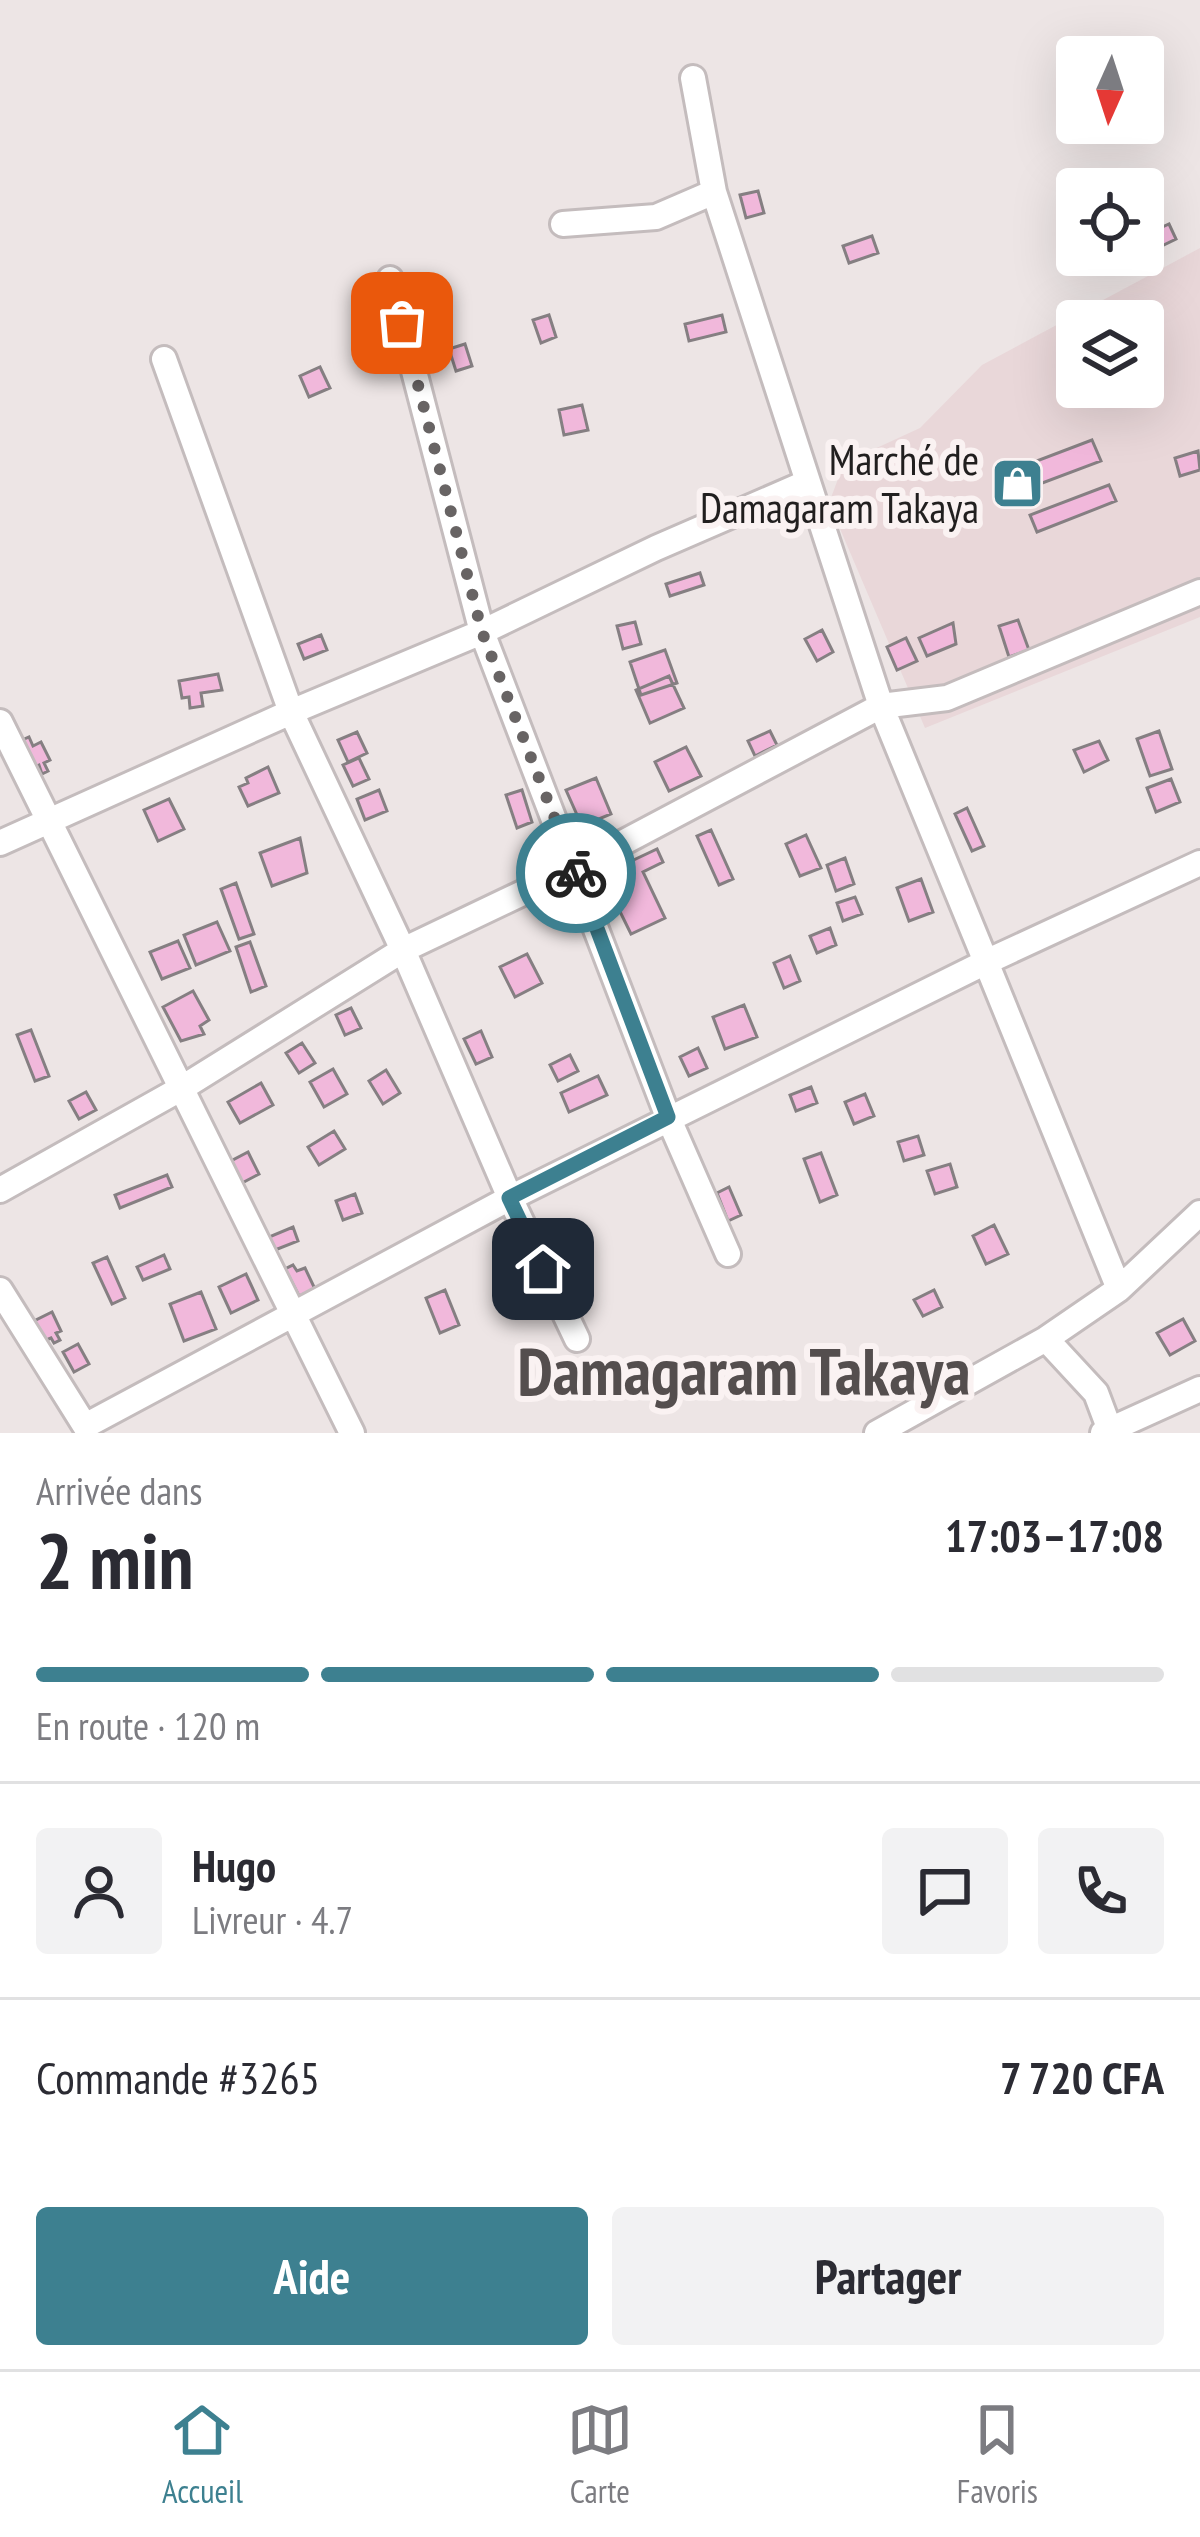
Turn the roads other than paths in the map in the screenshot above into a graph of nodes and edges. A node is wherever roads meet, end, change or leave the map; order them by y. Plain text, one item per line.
1 (693, 78) dead end
2 (714, 192) junction
3 (563, 224) dead end
4 (390, 279) dead end
5 (164, 358) dead end
6 (808, 482) junction
7 (1200, 592) edge
8 (482, 632) junction
9 (881, 706) junction
10 (292, 712) junction
11 (0, 722) edge
12 (50, 821) junction
13 (0, 843) edge
14 (1200, 863) edge
15 (575, 868) junction
16 (403, 950) junction
17 (986, 962) junction
18 (182, 1088) junction
19 (668, 1117) junction
20 (0, 1190) edge
21 (509, 1198) junction
22 (1200, 1213) edge
23 (728, 1254) dead end
24 (1119, 1288) junction
25 (0, 1290) edge
26 (296, 1316) junction
27 (577, 1340) dead end
28 (1046, 1340) junction
29 (1200, 1389) edge
30 (86, 1430) edge
31 (1108, 1432) edge
32 (352, 1433) edge
33 (877, 1433) edge

1 - 2 street
2 - 3 street
2 - 6 street
4 - 8 street
5 - 10 street
6 - 8 street
6 - 9 street
7 - 9 street
8 - 10 street
8 - 15 street
9 - 15 street
9 - 17 street
10 - 12 street
10 - 16 street
11 - 12 street
12 - 13 street
12 - 18 street
14 - 17 street
15 - 16 street
15 - 19 street
16 - 18 street
16 - 21 street
17 - 19 street
17 - 24 street
18 - 20 street
18 - 26 street
19 - 21 street
19 - 23 street
21 - 26 street
21 - 27 street
22 - 24 street
24 - 28 street
25 - 30 street
26 - 30 street
26 - 32 street
28 - 31 street
28 - 33 street
29 - 31 street

